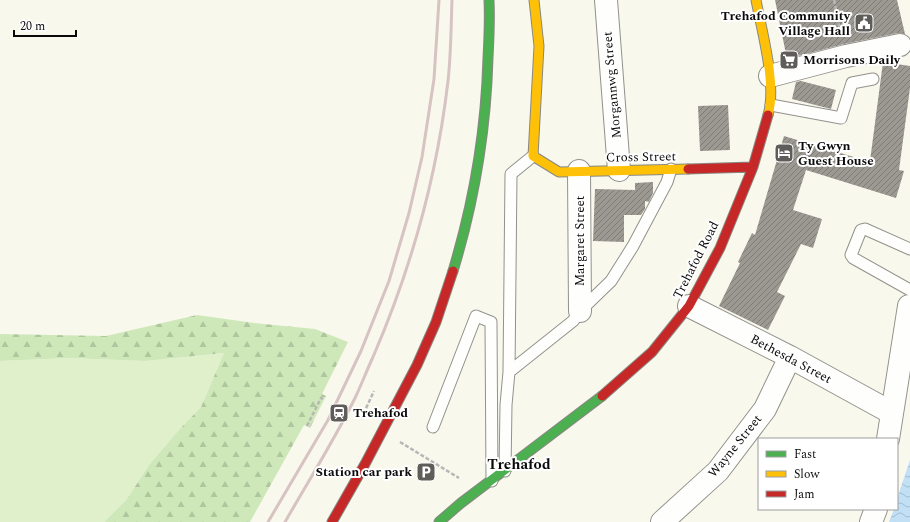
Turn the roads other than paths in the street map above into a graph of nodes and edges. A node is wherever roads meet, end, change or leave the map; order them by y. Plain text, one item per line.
1 (489, 0) edge
2 (534, 0) edge
3 (606, 0) edge
4 (756, 0) edge
5 (905, 44) edge
6 (770, 76) junction
7 (873, 79) dead end
8 (771, 104) junction
9 (534, 156) junction
10 (753, 167) junction
11 (671, 169) junction
12 (619, 170) junction
13 (580, 171) junction
14 (910, 249) edge
15 (910, 298) edge
16 (689, 306) junction
17 (580, 311) junction
18 (790, 357) junction
19 (509, 372) junction
20 (892, 413) junction
21 (433, 427) dead end
22 (888, 438) edge
23 (505, 471) junction
24 (492, 481) junction
25 (876, 510) edge
26 (332, 522) edge
27 (439, 522) edge
28 (662, 522) edge
29 (871, 522) edge

1 - 26 street
2 - 9 street
3 - 12 street, Morgannwg Street
4 - 6 street, Trehafod Road
5 - 6 street
6 - 8 street, Trehafod Road
7 - 8 lane
8 - 10 street, Trehafod Road
9 - 13 street, Cross Street
9 - 19 lane
10 - 11 street, Cross Street
10 - 16 street, Trehafod Road
11 - 12 street, Cross Street
11 - 17 lane
12 - 13 street, Cross Street
13 - 17 street, Margaret Street
14 - 15 lane
15 - 20 street
16 - 18 street, Bethesda Street
16 - 23 street, Trehafod Road
17 - 19 lane
18 - 20 street, Bethesda Street
18 - 28 street, Wayne Street
19 - 23 lane
20 - 22 street
21 - 24 lane
23 - 24 street, Trehafod Road
24 - 27 street, Trehafod Road
25 - 29 street

